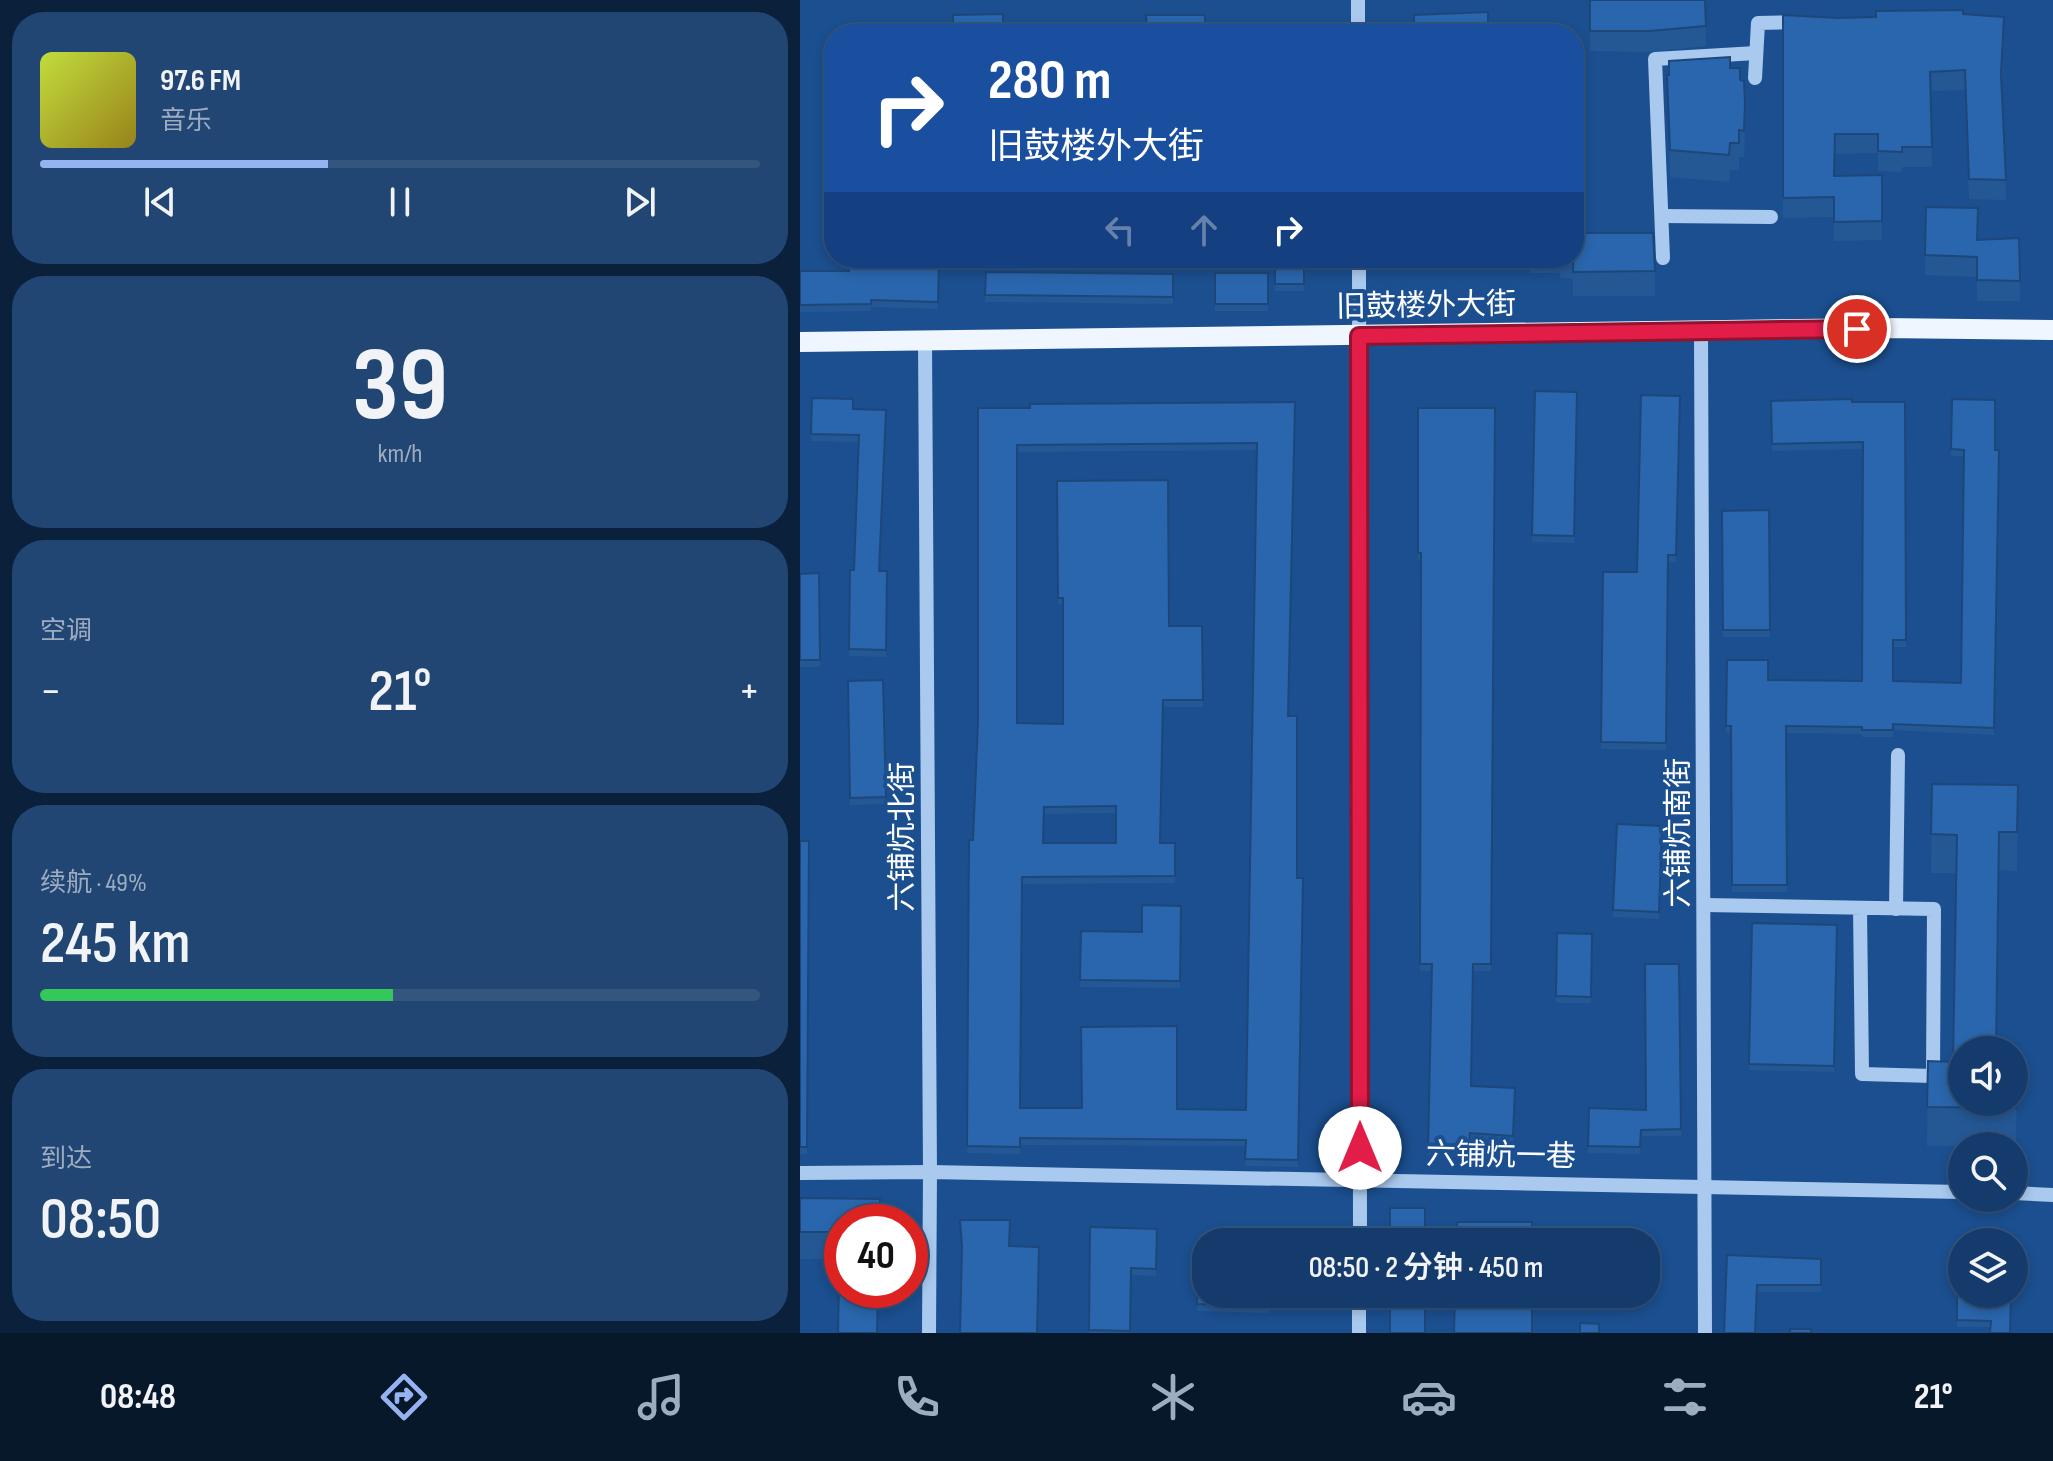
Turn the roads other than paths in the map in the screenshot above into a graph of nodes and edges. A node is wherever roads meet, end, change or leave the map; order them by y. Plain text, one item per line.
1 (1358, 0) edge
2 (1821, 22) edge
3 (1358, 24) edge
4 (1756, 53) junction
5 (1755, 78) dead end
6 (1662, 216) junction
7 (1771, 217) dead end
8 (1663, 258) dead end
9 (1359, 268) edge
10 (2053, 330) edge
11 (1701, 332) junction
12 (1359, 336) junction
13 (925, 340) junction
14 (800, 342) edge
15 (1898, 755) dead end
16 (1704, 905) junction
17 (1860, 908) junction
18 (1896, 909) junction
19 (930, 1172) junction
20 (800, 1173) edge
21 (1360, 1179) junction
22 (1706, 1185) junction
23 (1948, 1192) edge
24 (2028, 1194) edge
25 (2053, 1195) edge
26 (1360, 1228) edge
27 (1359, 1308) edge
28 (929, 1333) edge
29 (1359, 1333) edge
30 (1705, 1333) edge

1 - 3 street
2 - 4 street
4 - 5 street
4 - 6 street
6 - 7 street
6 - 8 street
9 - 12 street
10 - 11 main road, 旧鼓楼外大街
11 - 12 main road, 旧鼓楼外大街
11 - 16 street, 六铺炕南街
12 - 13 main road, 旧鼓楼外大街
12 - 21 street
13 - 14 main road, 旧鼓楼外大街
13 - 19 street, 六铺炕北街
15 - 18 street
16 - 17 street
16 - 22 street, 六铺炕南街
17 - 18 street
17 - 18 street
19 - 20 street, 六铺炕一巷
19 - 21 street, 六铺炕一巷
19 - 28 street, 六铺炕北街
21 - 22 street, 六铺炕一巷
21 - 26 street
22 - 23 street, 六铺炕一巷
22 - 30 street, 六铺炕南街
24 - 25 street
27 - 29 street

